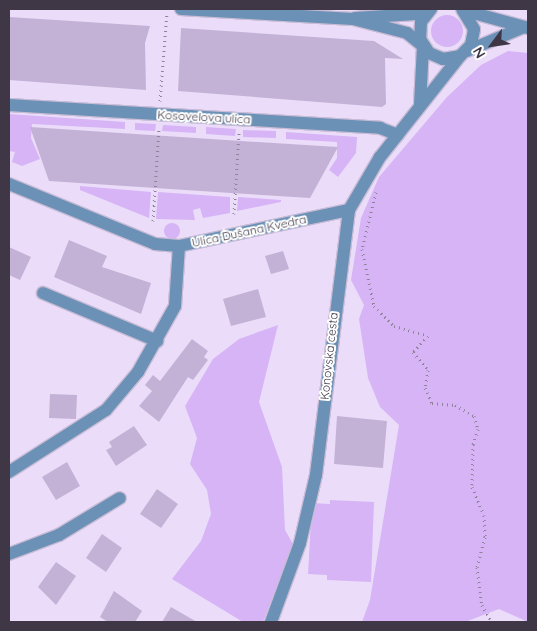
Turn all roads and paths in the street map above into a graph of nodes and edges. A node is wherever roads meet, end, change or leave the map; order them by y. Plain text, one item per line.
1 (182, 9) edge
2 (431, 9) edge
3 (465, 10) edge
4 (353, 19) junction
5 (526, 28) edge
6 (423, 46) junction
7 (463, 54) junction
8 (9, 105) edge
9 (420, 105) junction
10 (240, 120) junction
11 (398, 135) junction
12 (9, 184) edge
13 (377, 186) dead end
14 (349, 210) junction
15 (234, 214) dead end
16 (179, 246) junction
17 (43, 293) dead end
18 (157, 341) junction
19 (9, 472) edge
20 (120, 498) dead end
21 (9, 554) edge
22 (271, 622) edge
23 (492, 622) edge

1 - 4 street
2 - 4 street
2 - 6 street
3 - 5 street
3 - 7 street
4 - 6 street
5 - 7 street
6 - 7 street
6 - 9 street
7 - 9 street, Konovska cesta
8 - 10 street, Kosovelova ulica
9 - 11 street, Konovska cesta
10 - 11 street, Kosovelova ulica
10 - 15 path
11 - 14 street, Konovska cesta
12 - 16 street
13 - 23 path
14 - 16 street, Ulica Dušana Kvedra
14 - 22 street, Konovska cesta
16 - 18 street, Ulica Dušana Kvedra
17 - 18 street
18 - 19 street, Ulica Dušana Kvedra
20 - 21 street

